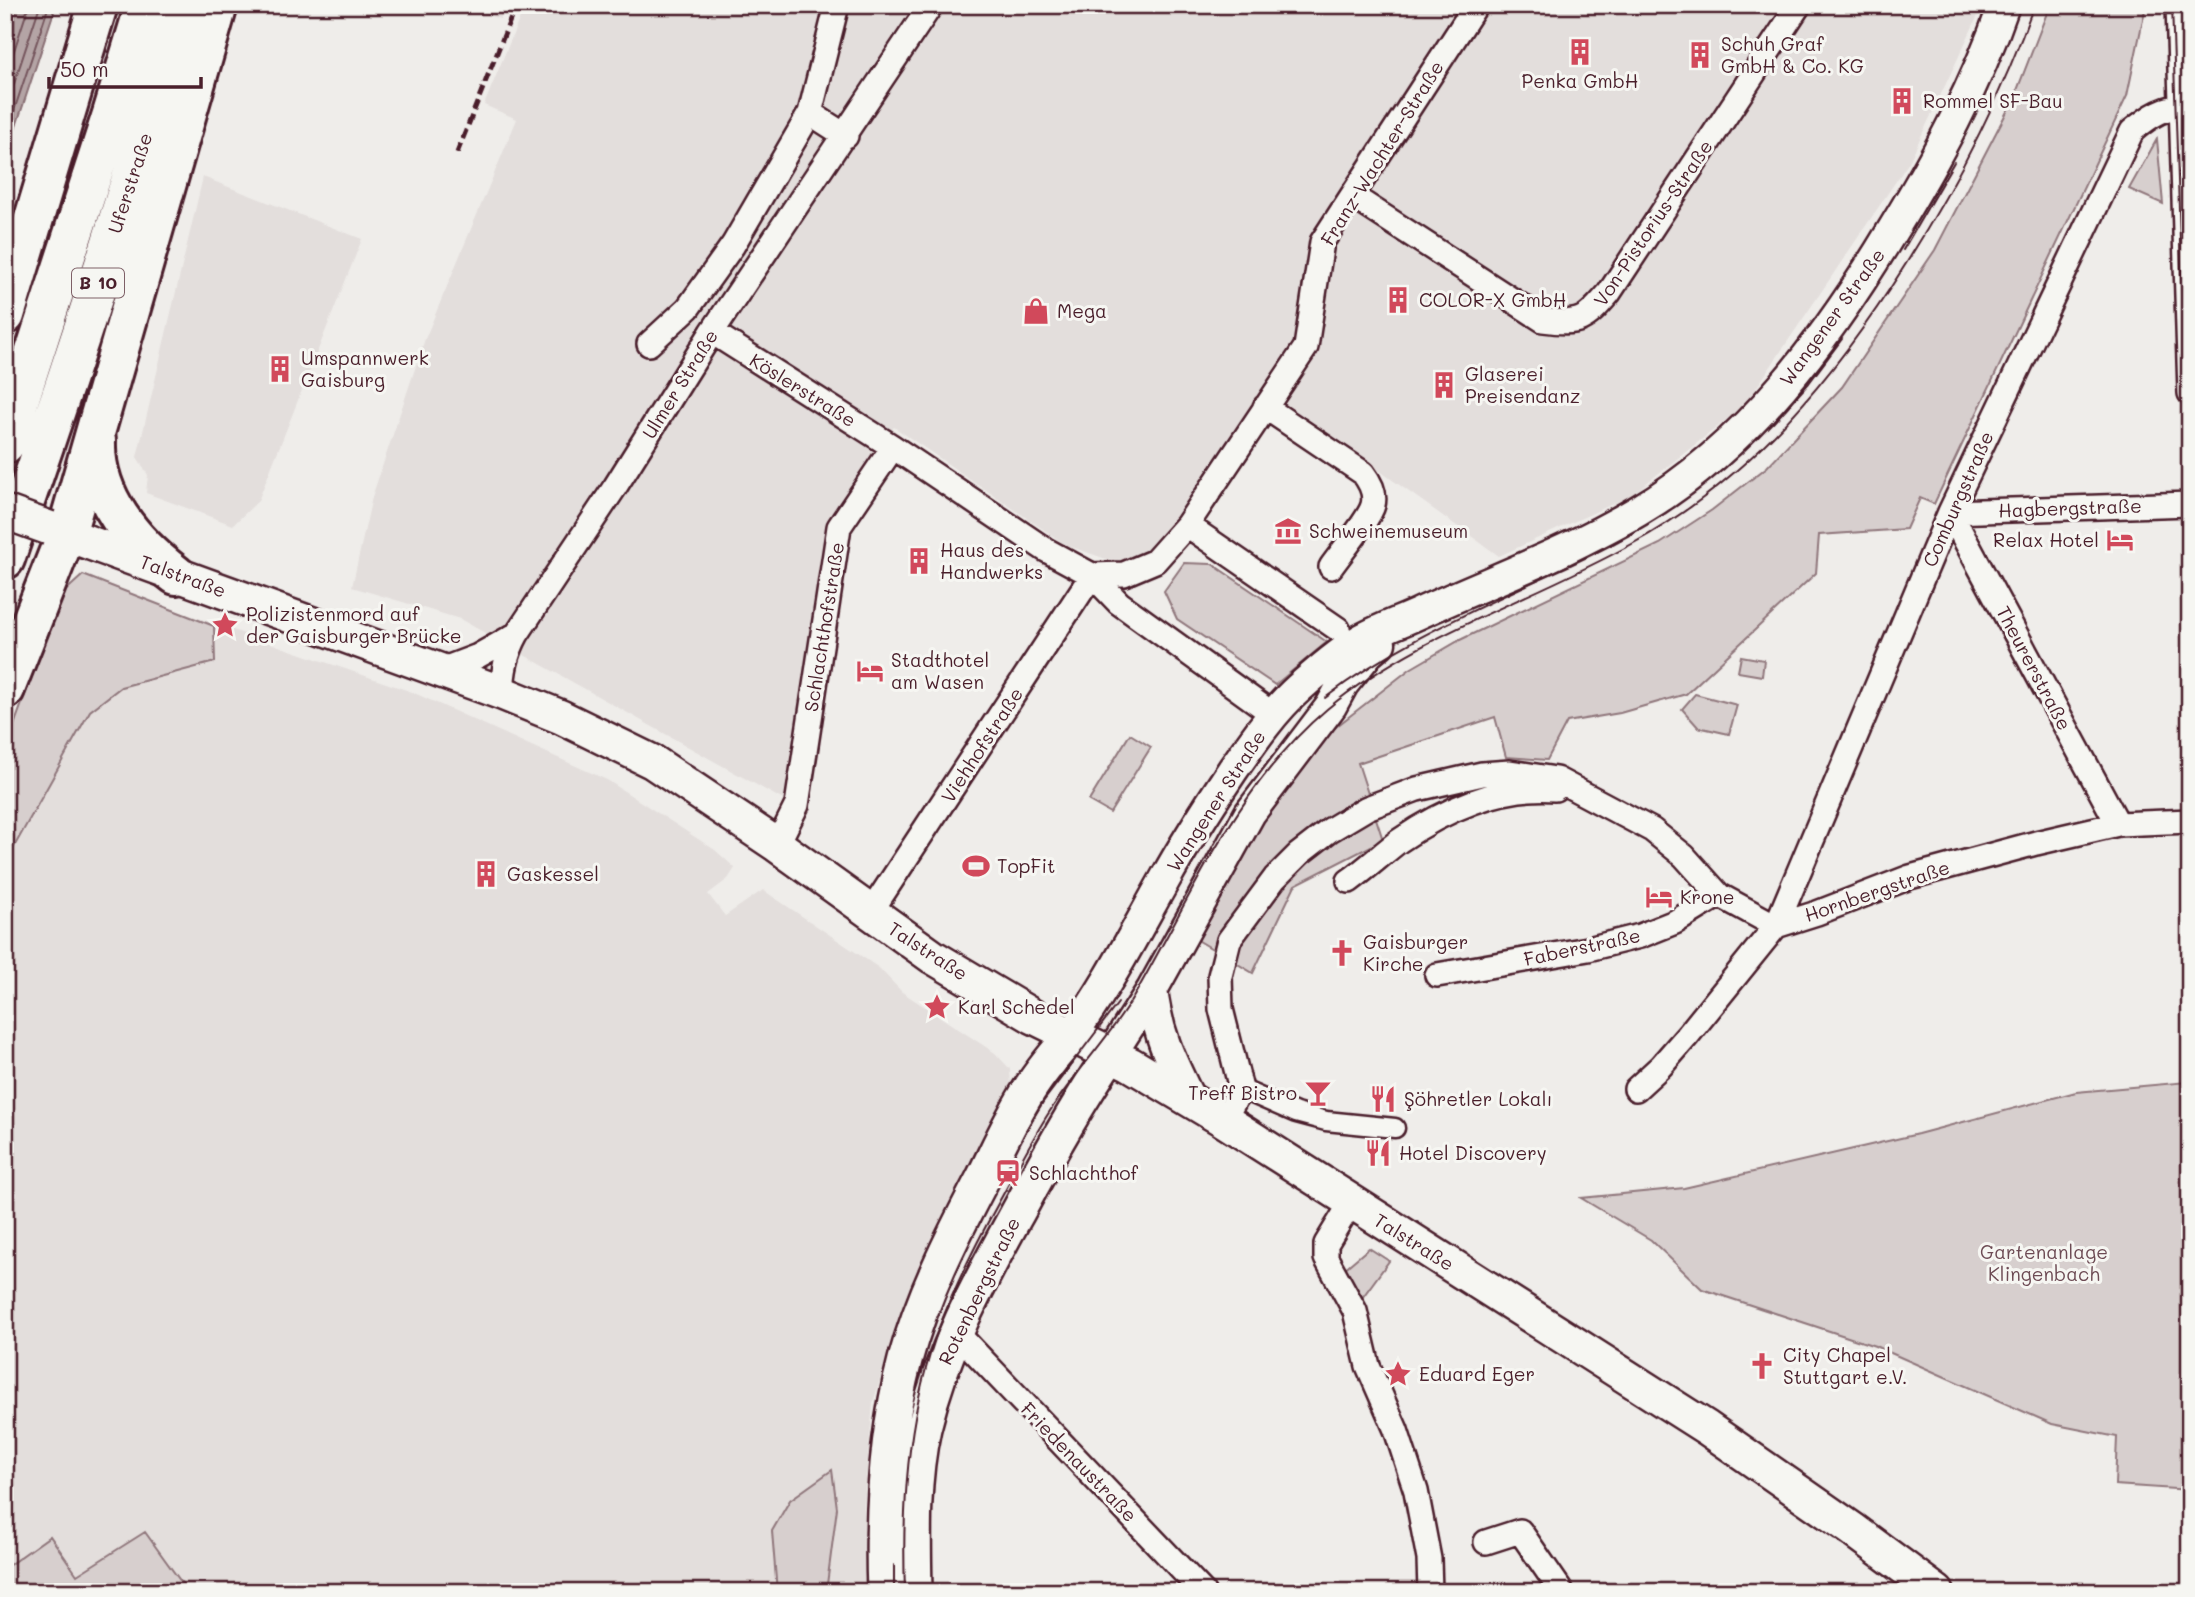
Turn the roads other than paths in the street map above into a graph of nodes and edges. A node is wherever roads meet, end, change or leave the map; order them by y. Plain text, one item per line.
1 (98, 5) edge
2 (145, 5) edge
3 (184, 5) edge
4 (218, 5) edge
5 (837, 5) edge
6 (931, 5) edge
7 (1476, 5) edge
8 (1799, 5) edge
9 (2004, 5) edge
10 (2182, 8) edge
11 (2186, 106) edge
12 (810, 113) junction
13 (846, 136) junction
14 (1352, 196) junction
15 (5, 315) edge
16 (712, 332) junction
17 (649, 344) dead end
18 (2190, 393) edge
19 (1265, 407) junction
20 (96, 432) junction
21 (5, 444) edge
22 (894, 447) junction
23 (2190, 504) edge
24 (5, 512) edge
25 (1950, 512) junction
26 (1187, 525) junction
27 (57, 531) junction
28 (5, 559) edge
29 (1331, 567) dead end
30 (176, 575) junction
31 (1092, 575) junction
32 (1413, 617) junction
33 (1338, 629) dead end
34 (517, 634) junction
35 (440, 670) junction
36 (5, 688) edge
37 (502, 693) junction
38 (1274, 715) junction
39 (1576, 791) junction
40 (2190, 821) edge
41 (2118, 824) junction
42 (777, 845) junction
43 (1349, 881) dead end
44 (1719, 895) junction
45 (870, 913) junction
46 (1776, 926) junction
47 (1437, 975) dead end
48 (1152, 990) junction
49 (1071, 1036) junction
50 (1111, 1054) junction
51 (1241, 1089) junction
52 (1636, 1089) dead end
53 (1190, 1100) junction
54 (1222, 1119) junction
55 (1395, 1128) dead end
56 (1352, 1203) junction
57 (955, 1331) junction
58 (1486, 1542) dead end
59 (1934, 1591) edge
60 (884, 1592) edge
61 (915, 1592) edge
62 (1203, 1592) edge
63 (1430, 1592) edge
64 (1562, 1592) edge

1 - 15 highway
2 - 21 highway, Uferstraße / B 10
3 - 28 highway, Uferstraße / B 10
4 - 20 highway, B 10
5 - 12 street, Ulmer Straße
6 - 13 street, Ulmer Straße
7 - 14 street, Franz-Wachter-Straße
8 - 14 street, Von-Pistorius-Straße
9 - 32 street, Wangener Straße
10 - 11 street
11 - 18 street
11 - 25 street, Comburgstraße
12 - 13 street
12 - 17 street, Ulmer Straße
13 - 16 street, Ulmer Straße
14 - 19 street, Franz-Wachter-Straße
16 - 22 street, Köslerstraße
16 - 34 street, Ulmer Straße
19 - 26 street, Franz-Wachter-Straße
19 - 29 street
20 - 27 highway, B 10
20 - 30 highway, B 10
22 - 31 street
22 - 42 street, Schlachthofstraße
23 - 25 street, Hagbergstraße
24 - 27 main road, Talstraße, bridge
25 - 41 street, Theurerstraße
25 - 46 street, Comburgstraße
26 - 31 street
26 - 33 street
27 - 30 main road, Talstraße
27 - 36 highway, B 10
30 - 35 main road, Talstraße
31 - 38 street
31 - 45 street, Viehhofstraße
32 - 38 street, Wangener Straße
32 - 48 street, Wangener Straße
34 - 35 street, Ulmer Straße
34 - 37 street, Ulmer Straße
35 - 37 main road, Talstraße
37 - 42 main road, Talstraße
38 - 49 street, Wangener Straße
39 - 43 street
39 - 44 street
39 - 51 street
40 - 41 street, Hornbergstraße
41 - 46 street, Hornbergstraße
42 - 45 main road, Talstraße
44 - 46 street
44 - 47 street, Faberstraße
45 - 49 main road, Talstraße
46 - 52 street
48 - 50 street, Wangener Straße
48 - 53 street
49 - 50 main road, Talstraße
49 - 60 main road, Rotenbergstraße
50 - 53 main road, Talstraße
50 - 57 main road, Rotenbergstraße
51 - 54 street
51 - 55 street
53 - 54 main road, Talstraße
54 - 56 main road, Talstraße
56 - 59 main road, Talstraße
56 - 63 street
57 - 61 main road, Rotenbergstraße
57 - 62 street, Friedenaustraße
58 - 64 street

